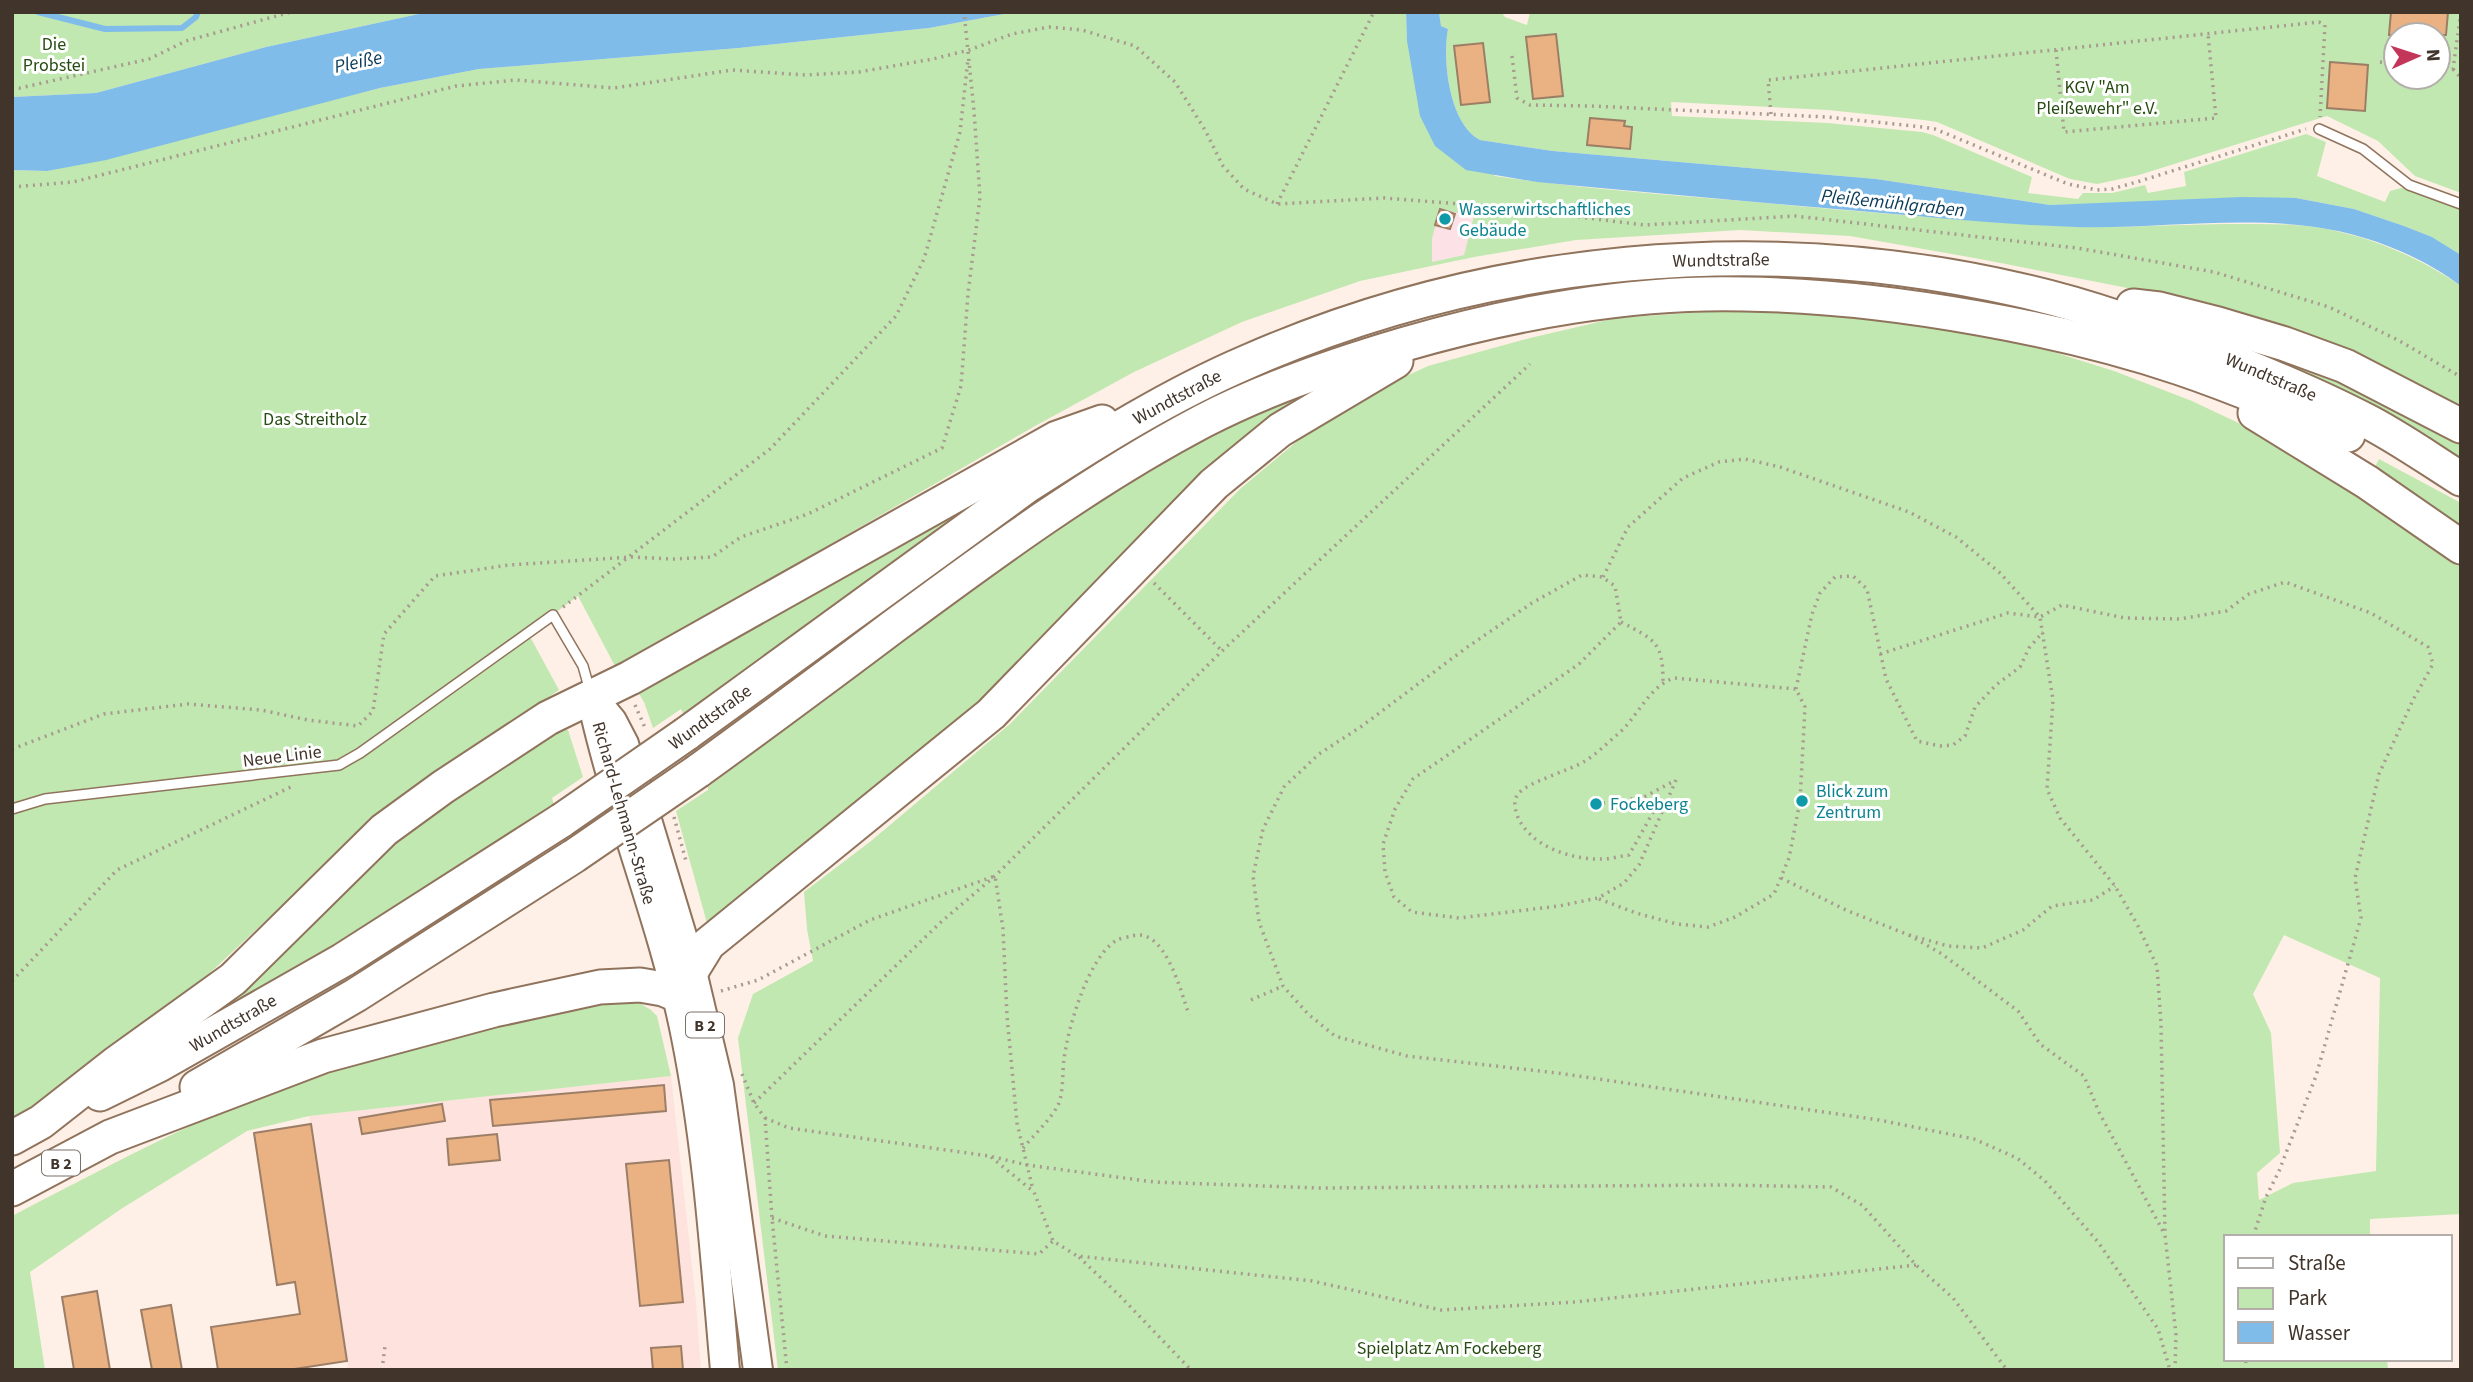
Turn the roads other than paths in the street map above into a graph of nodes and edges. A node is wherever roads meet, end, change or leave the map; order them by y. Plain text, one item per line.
1 (2319, 129) road end
2 (2461, 204) edge
3 (2021, 290) junction
4 (1450, 331) junction
5 (2181, 368) junction
6 (1177, 395) junction
7 (2461, 426) edge
8 (2461, 479) edge
9 (2461, 488) edge
10 (2461, 547) edge
11 (592, 697) junction
12 (12, 809) edge
13 (683, 982) junction
14 (41, 1122) junction
15 (110, 1137) junction
16 (12, 1138) edge
17 (12, 1189) edge
18 (725, 1370) edge
19 (758, 1370) edge

1 - 2 lane
3 - 6 highway, Wundtstraße
3 - 7 highway
3 - 8 highway, Wundtstraße
4 - 5 highway, Wundtstraße
4 - 13 highway
4 - 15 highway, Wundtstraße, bridge
5 - 9 highway, Wundtstraße
5 - 10 highway
6 - 11 highway, B 2
6 - 14 highway, Wundtstraße, bridge
11 - 12 lane, Neue Linie
11 - 13 main road, Richard-Lehmann-Straße / B 2
11 - 14 highway, B 2
13 - 15 highway, B 2
13 - 18 main road, Richard-Lehmann-Straße / B 2
13 - 19 main road, Richard-Lehmann-Straße / B 2
14 - 16 highway, B 2
15 - 17 highway, B 2

